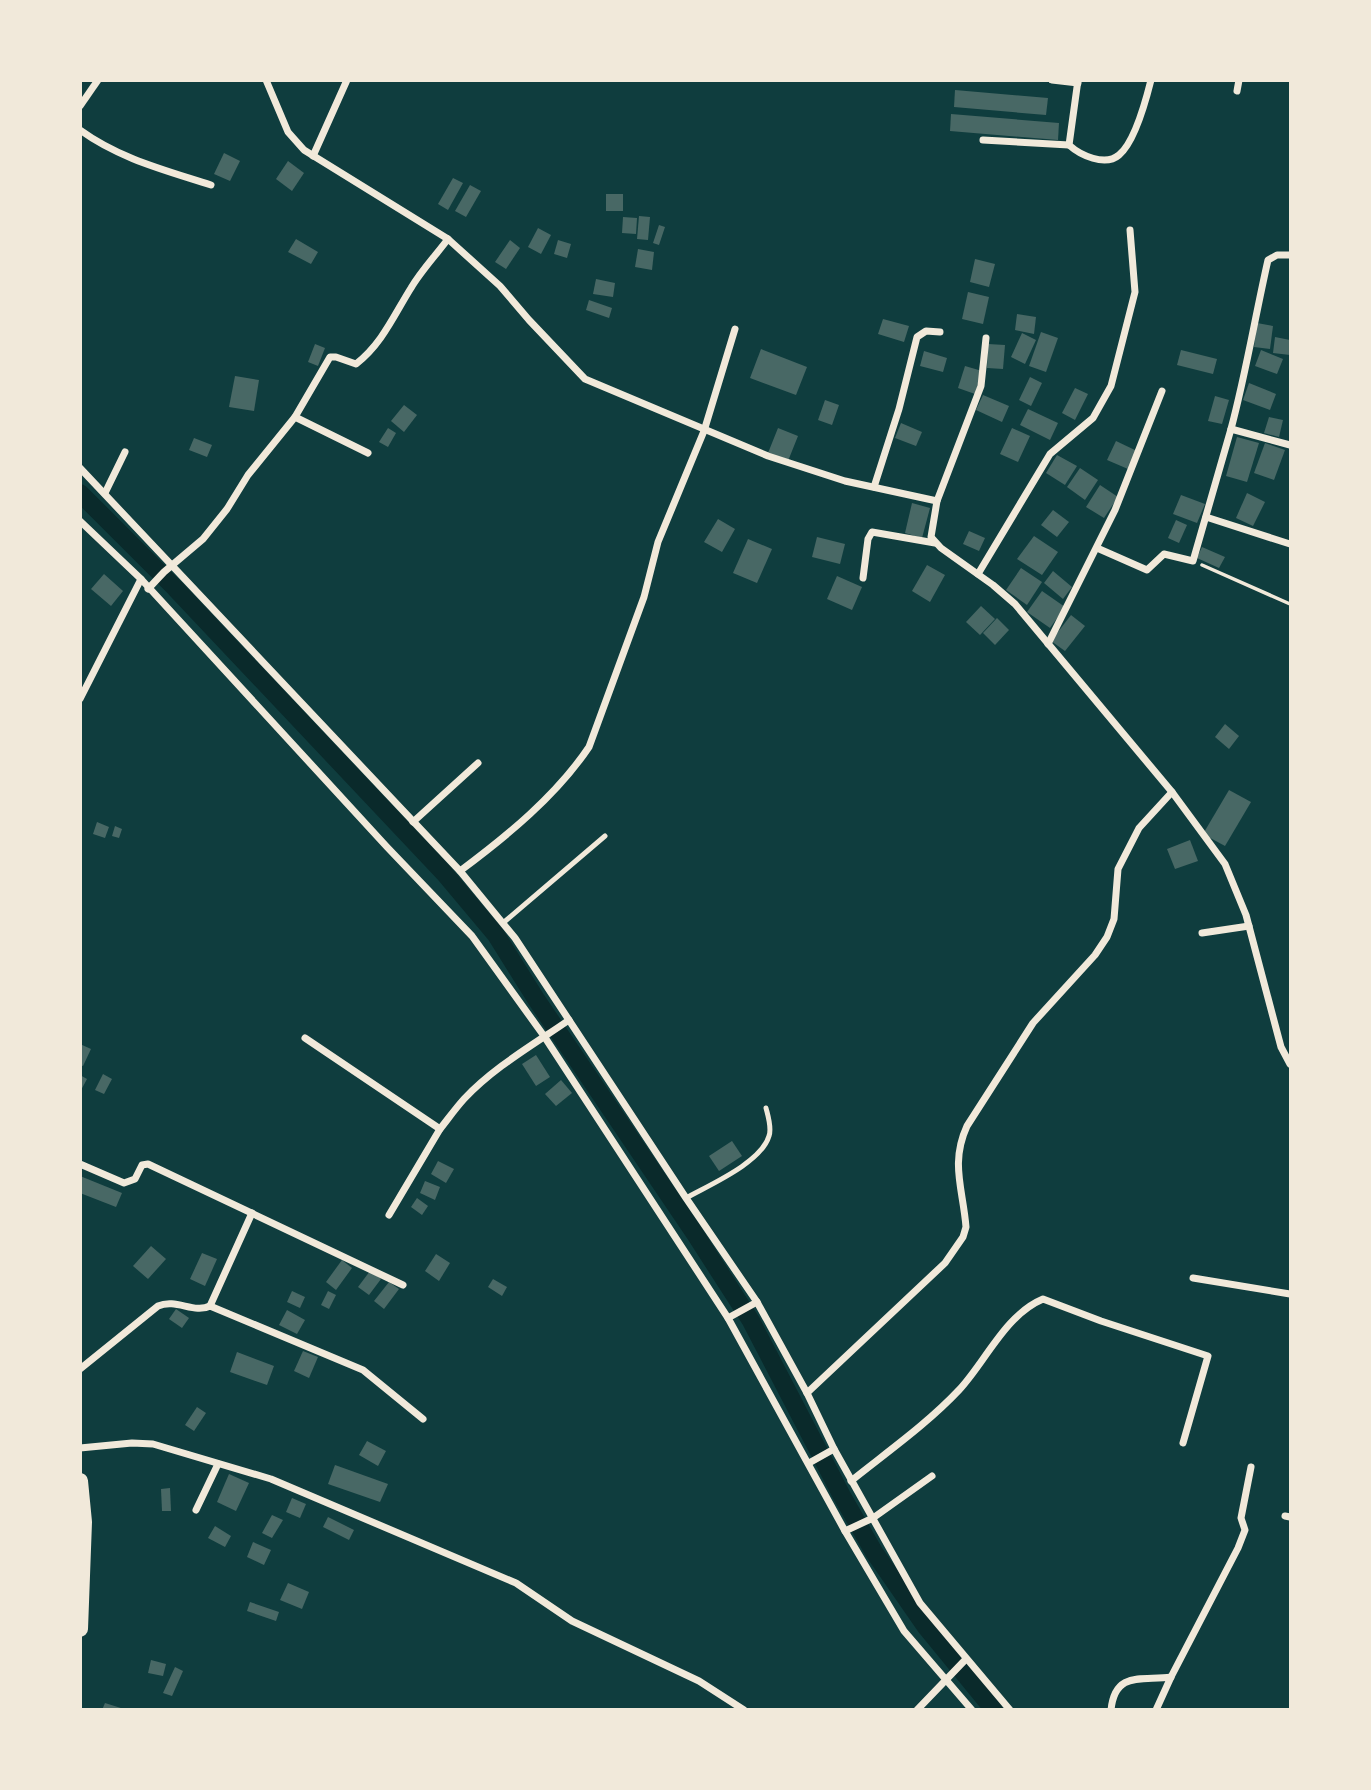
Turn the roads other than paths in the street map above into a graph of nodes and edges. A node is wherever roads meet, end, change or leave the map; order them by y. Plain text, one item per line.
1 (98, 80) edge
2 (266, 80) edge
3 (347, 80) edge
4 (1052, 80) edge
5 (1151, 80) edge
6 (1239, 80) edge
7 (1078, 82) edge
8 (1237, 91) dead end
9 (80, 106) edge
10 (80, 130) edge
11 (982, 140) dead end
12 (1069, 145) junction
13 (313, 156) junction
14 (211, 184) dead end
15 (1130, 230) dead end
16 (448, 239) junction
17 (1290, 255) edge
18 (735, 329) dead end
19 (940, 332) dead end
20 (986, 338) dead end
21 (1162, 391) dead end
22 (295, 417) junction
23 (1231, 429) junction
24 (705, 431) junction
25 (1290, 445) edge
26 (125, 452) dead end
27 (368, 453) dead end
28 (80, 468) edge
29 (874, 487) junction
30 (105, 493) junction
31 (937, 501) junction
32 (1206, 517) junction
33 (80, 521) edge
34 (934, 543) junction
35 (1290, 544) edge
36 (1097, 548) junction
37 (174, 565) junction
38 (978, 574) junction
39 (863, 578) dead end
40 (141, 579) junction
41 (150, 587) junction
42 (1048, 644) junction
43 (80, 699) edge
44 (478, 763) dead end
45 (1172, 792) junction
46 (413, 822) junction
47 (605, 836) dead end
48 (460, 871) junction
49 (503, 923) junction
50 (1249, 926) junction
51 (1202, 933) dead end
52 (566, 1022) junction
53 (547, 1034) junction
54 (305, 1038) dead end
55 (1290, 1064) edge
56 (766, 1108) dead end
57 (440, 1129) junction
58 (80, 1164) edge
59 (686, 1198) junction
60 (251, 1213) junction
61 (389, 1215) dead end
62 (1193, 1278) dead end
63 (403, 1285) dead end
64 (1290, 1294) edge
65 (753, 1303) junction
66 (210, 1306) junction
67 (730, 1317) junction
68 (80, 1369) edge
69 (807, 1393) junction
70 (423, 1419) dead end
71 (1182, 1443) dead end
72 (80, 1448) edge
73 (834, 1449) junction
74 (811, 1462) junction
75 (218, 1464) junction
76 (1251, 1467) dead end
77 (932, 1476) dead end
78 (80, 1481) edge
79 (851, 1481) junction
80 (196, 1510) dead end
81 (873, 1518) junction
82 (848, 1530) junction
83 (80, 1629) edge
84 (963, 1662) junction
85 (1171, 1677) junction
86 (947, 1678) junction
87 (744, 1710) edge
88 (917, 1710) edge
89 (972, 1710) edge
90 (1010, 1710) edge
91 (1111, 1710) edge
92 (1156, 1710) edge

1 - 9 street
2 - 13 street
3 - 13 street
4 - 7 street
5 - 12 street
6 - 8 street
7 - 12 street
10 - 14 street
11 - 12 street
13 - 16 street
15 - 38 street
16 - 22 street
16 - 24 street
17 - 23 street
18 - 24 street
19 - 29 street
20 - 31 street
21 - 36 street
22 - 27 street
22 - 37 street
23 - 25 street
23 - 32 street
24 - 29 street
24 - 48 street
26 - 30 street
28 - 30 street
29 - 31 street
30 - 37 street
31 - 34 street
32 - 35 street
32 - 36 street
33 - 40 street
34 - 38 street
34 - 39 street
36 - 42 street
37 - 41 street
37 - 46 street
38 - 42 street
40 - 41 street
40 - 43 street
41 - 53 street
42 - 45 street
44 - 46 street
45 - 50 street
45 - 69 street
46 - 48 street
47 - 49 lane
48 - 49 street
49 - 52 street
50 - 51 street
50 - 55 street
52 - 53 street
52 - 59 street
53 - 57 street
53 - 67 street
54 - 57 street
56 - 59 lane
57 - 61 street
58 - 60 street
59 - 65 street
60 - 63 street
60 - 66 street
62 - 64 street
65 - 67 street
65 - 69 street
66 - 68 street
66 - 70 street
67 - 74 street
69 - 73 street
71 - 79 street
72 - 75 street
73 - 74 street
73 - 79 street
74 - 82 street
75 - 80 street
75 - 87 street
76 - 85 street
77 - 81 street
78 - 83 highway
79 - 81 street
81 - 82 street
81 - 84 street
82 - 86 street
84 - 86 street
84 - 90 street
85 - 91 street
85 - 92 street
86 - 88 street
86 - 89 street

